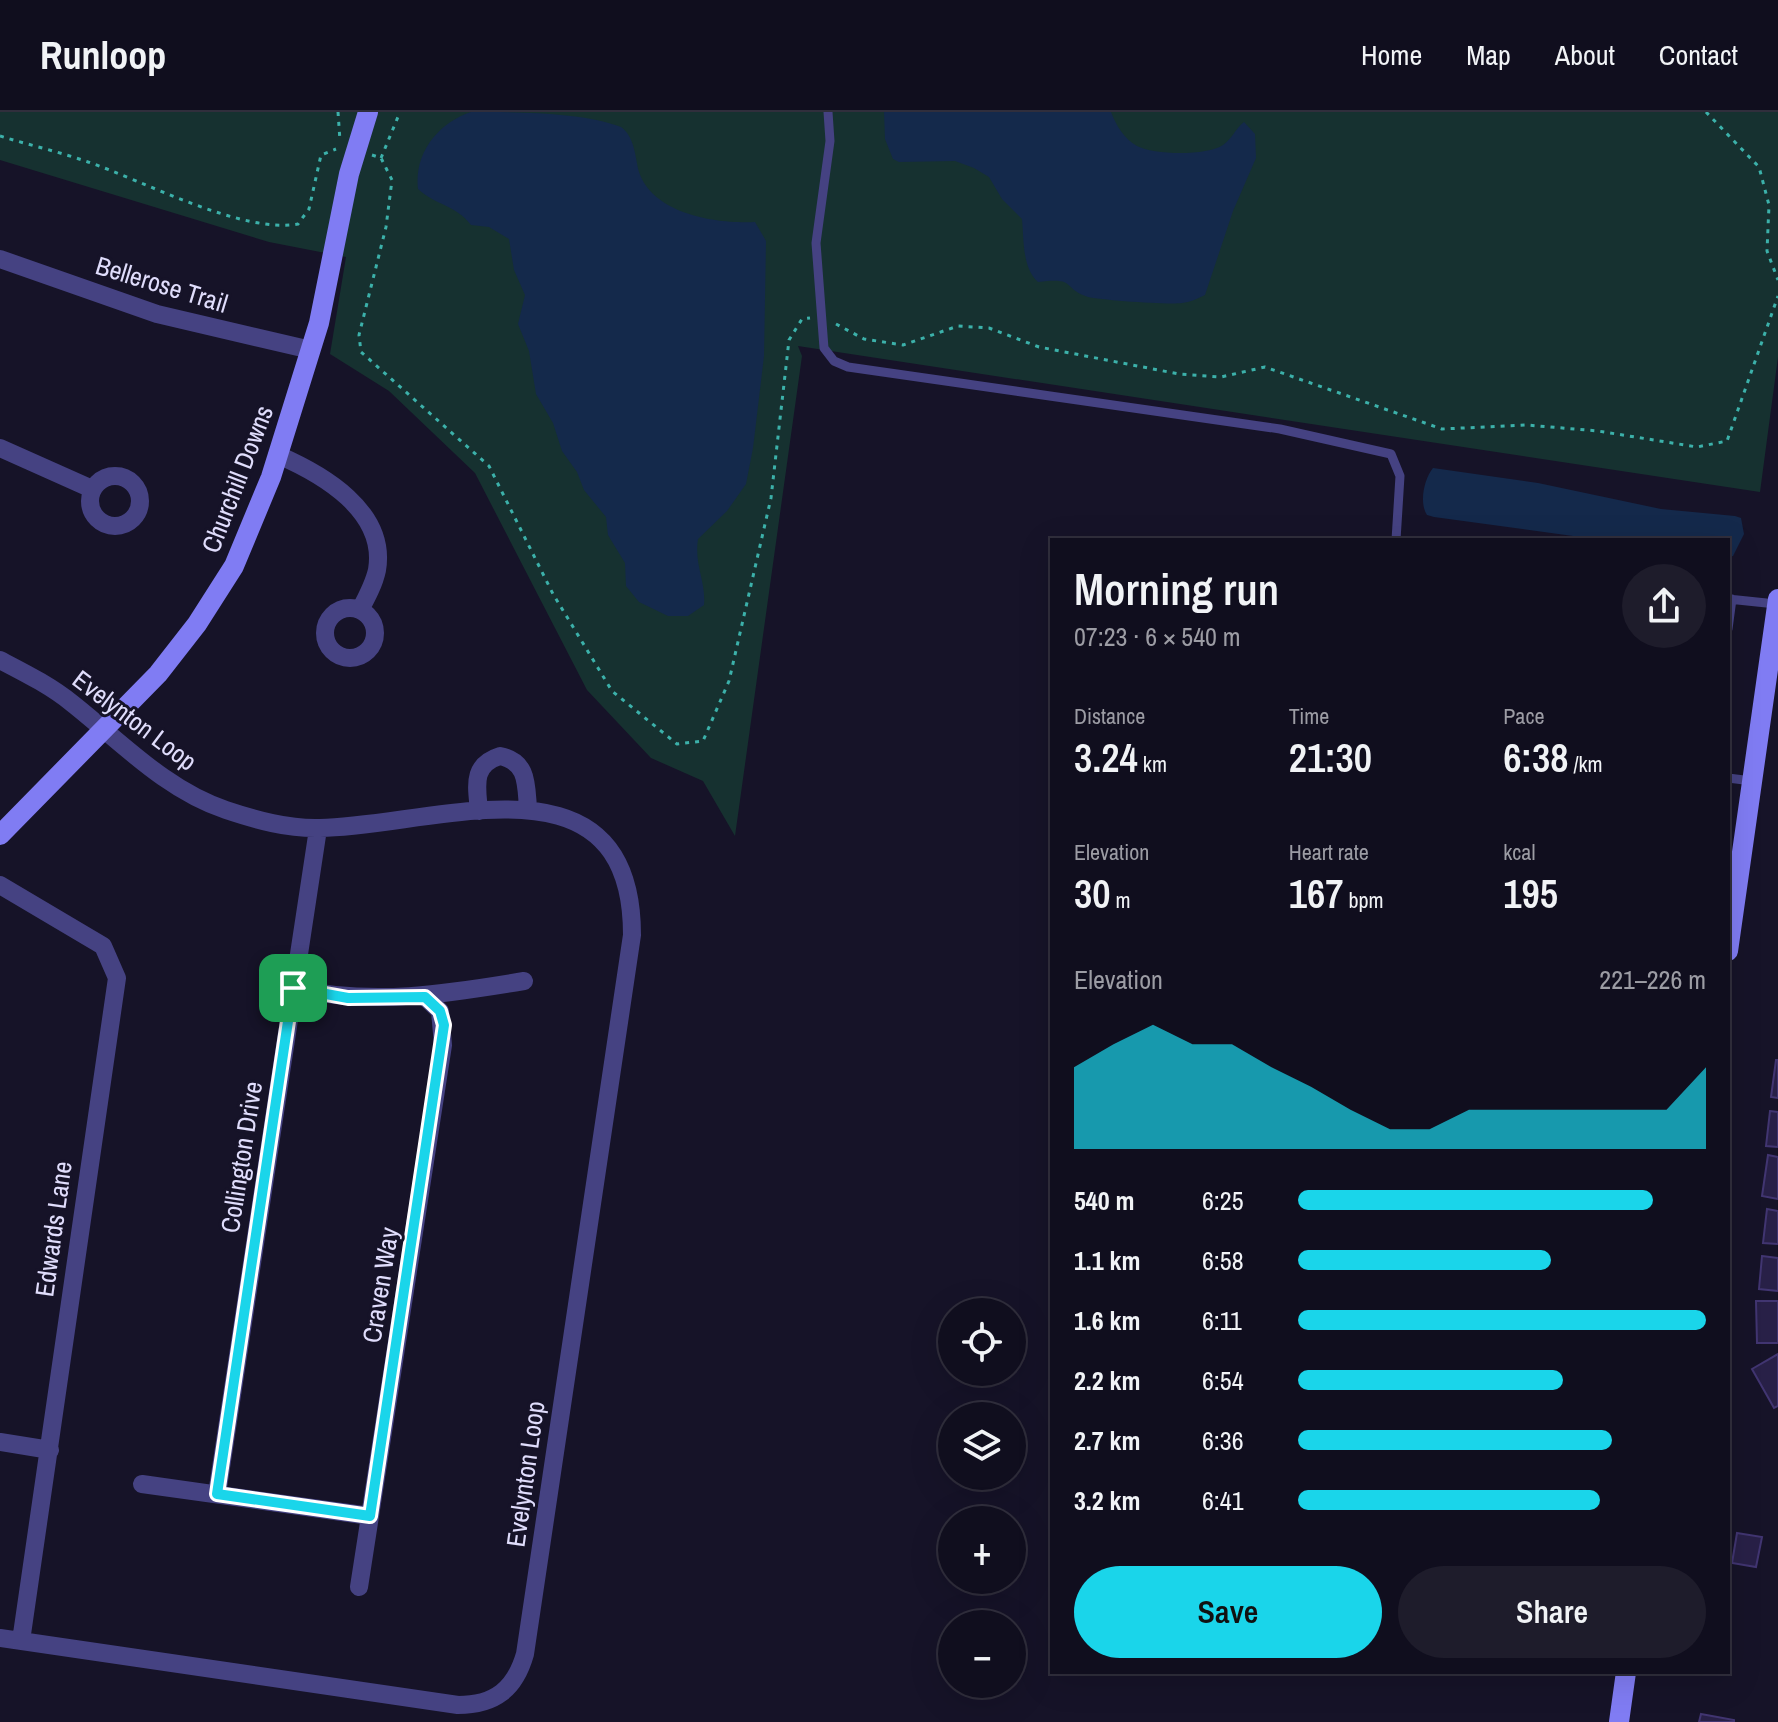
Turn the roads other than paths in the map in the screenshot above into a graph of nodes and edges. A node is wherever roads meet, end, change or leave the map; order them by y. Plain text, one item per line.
1 (368, 112) edge
2 (828, 112) edge
3 (0, 259) edge
4 (311, 350) junction
5 (0, 448) edge
6 (278, 455) junction
7 (92, 489) dead end
8 (1396, 538) edge
9 (1730, 599) edge
10 (1778, 602) edge
11 (360, 610) dead end
12 (0, 660) edge
13 (103, 731) junction
14 (1730, 778) edge
15 (1752, 781) junction
16 (528, 808) junction
17 (479, 811) junction
18 (318, 829) junction
19 (0, 835) edge
20 (0, 885) edge
21 (1730, 937) edge
22 (524, 981) dead end
23 (293, 988) junction
24 (425, 997) junction
25 (0, 1442) edge
26 (50, 1450) junction
27 (142, 1484) dead end
28 (217, 1494) junction
29 (370, 1516) junction
30 (359, 1587) dead end
31 (0, 1638) edge
32 (21, 1641) junction
33 (1626, 1674) edge
34 (1619, 1722) edge

1 - 4 street, Churchill Downs
2 - 8 lane
3 - 4 street, Bellerose Trail
4 - 6 street, Churchill Downs
5 - 7 street
6 - 11 street
6 - 13 street, Churchill Downs
9 - 10 lane
10 - 15 street
12 - 13 street, Evelynton Loop
13 - 18 street, Evelynton Loop
13 - 19 street, Churchill Downs
14 - 15 lane
15 - 21 street
16 - 17 street, Evelynton Loop
16 - 17 street
16 - 32 street, Evelynton Loop
17 - 18 street, Evelynton Loop
18 - 23 street, Collington Drive
20 - 26 street, Edwards Lane
22 - 24 street
23 - 24 street
23 - 28 street, Collington Drive
24 - 29 street, Craven Way
25 - 26 street
26 - 32 street, Edwards Lane
27 - 28 street
28 - 29 street
29 - 30 street, Craven Way
31 - 32 street, Evelynton Loop
33 - 34 street

